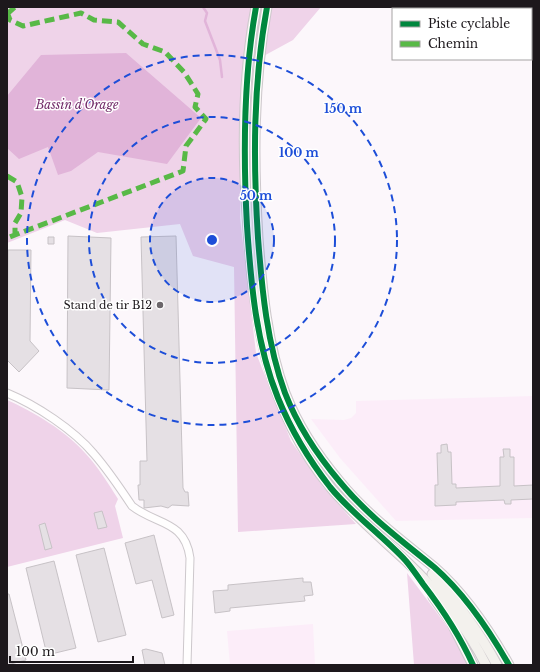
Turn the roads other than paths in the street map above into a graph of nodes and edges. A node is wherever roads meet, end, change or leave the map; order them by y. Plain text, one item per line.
1 (256, 7) edge
2 (267, 7) edge
3 (7, 393) edge
4 (403, 544) junction
5 (406, 561) junction
6 (187, 665) edge
7 (473, 665) edge
8 (486, 665) edge
9 (497, 665) edge
10 (508, 665) edge

1 - 5 main road
2 - 4 main road
3 - 6 street
4 - 9 main road
4 - 10 main road
5 - 7 main road
5 - 8 main road

